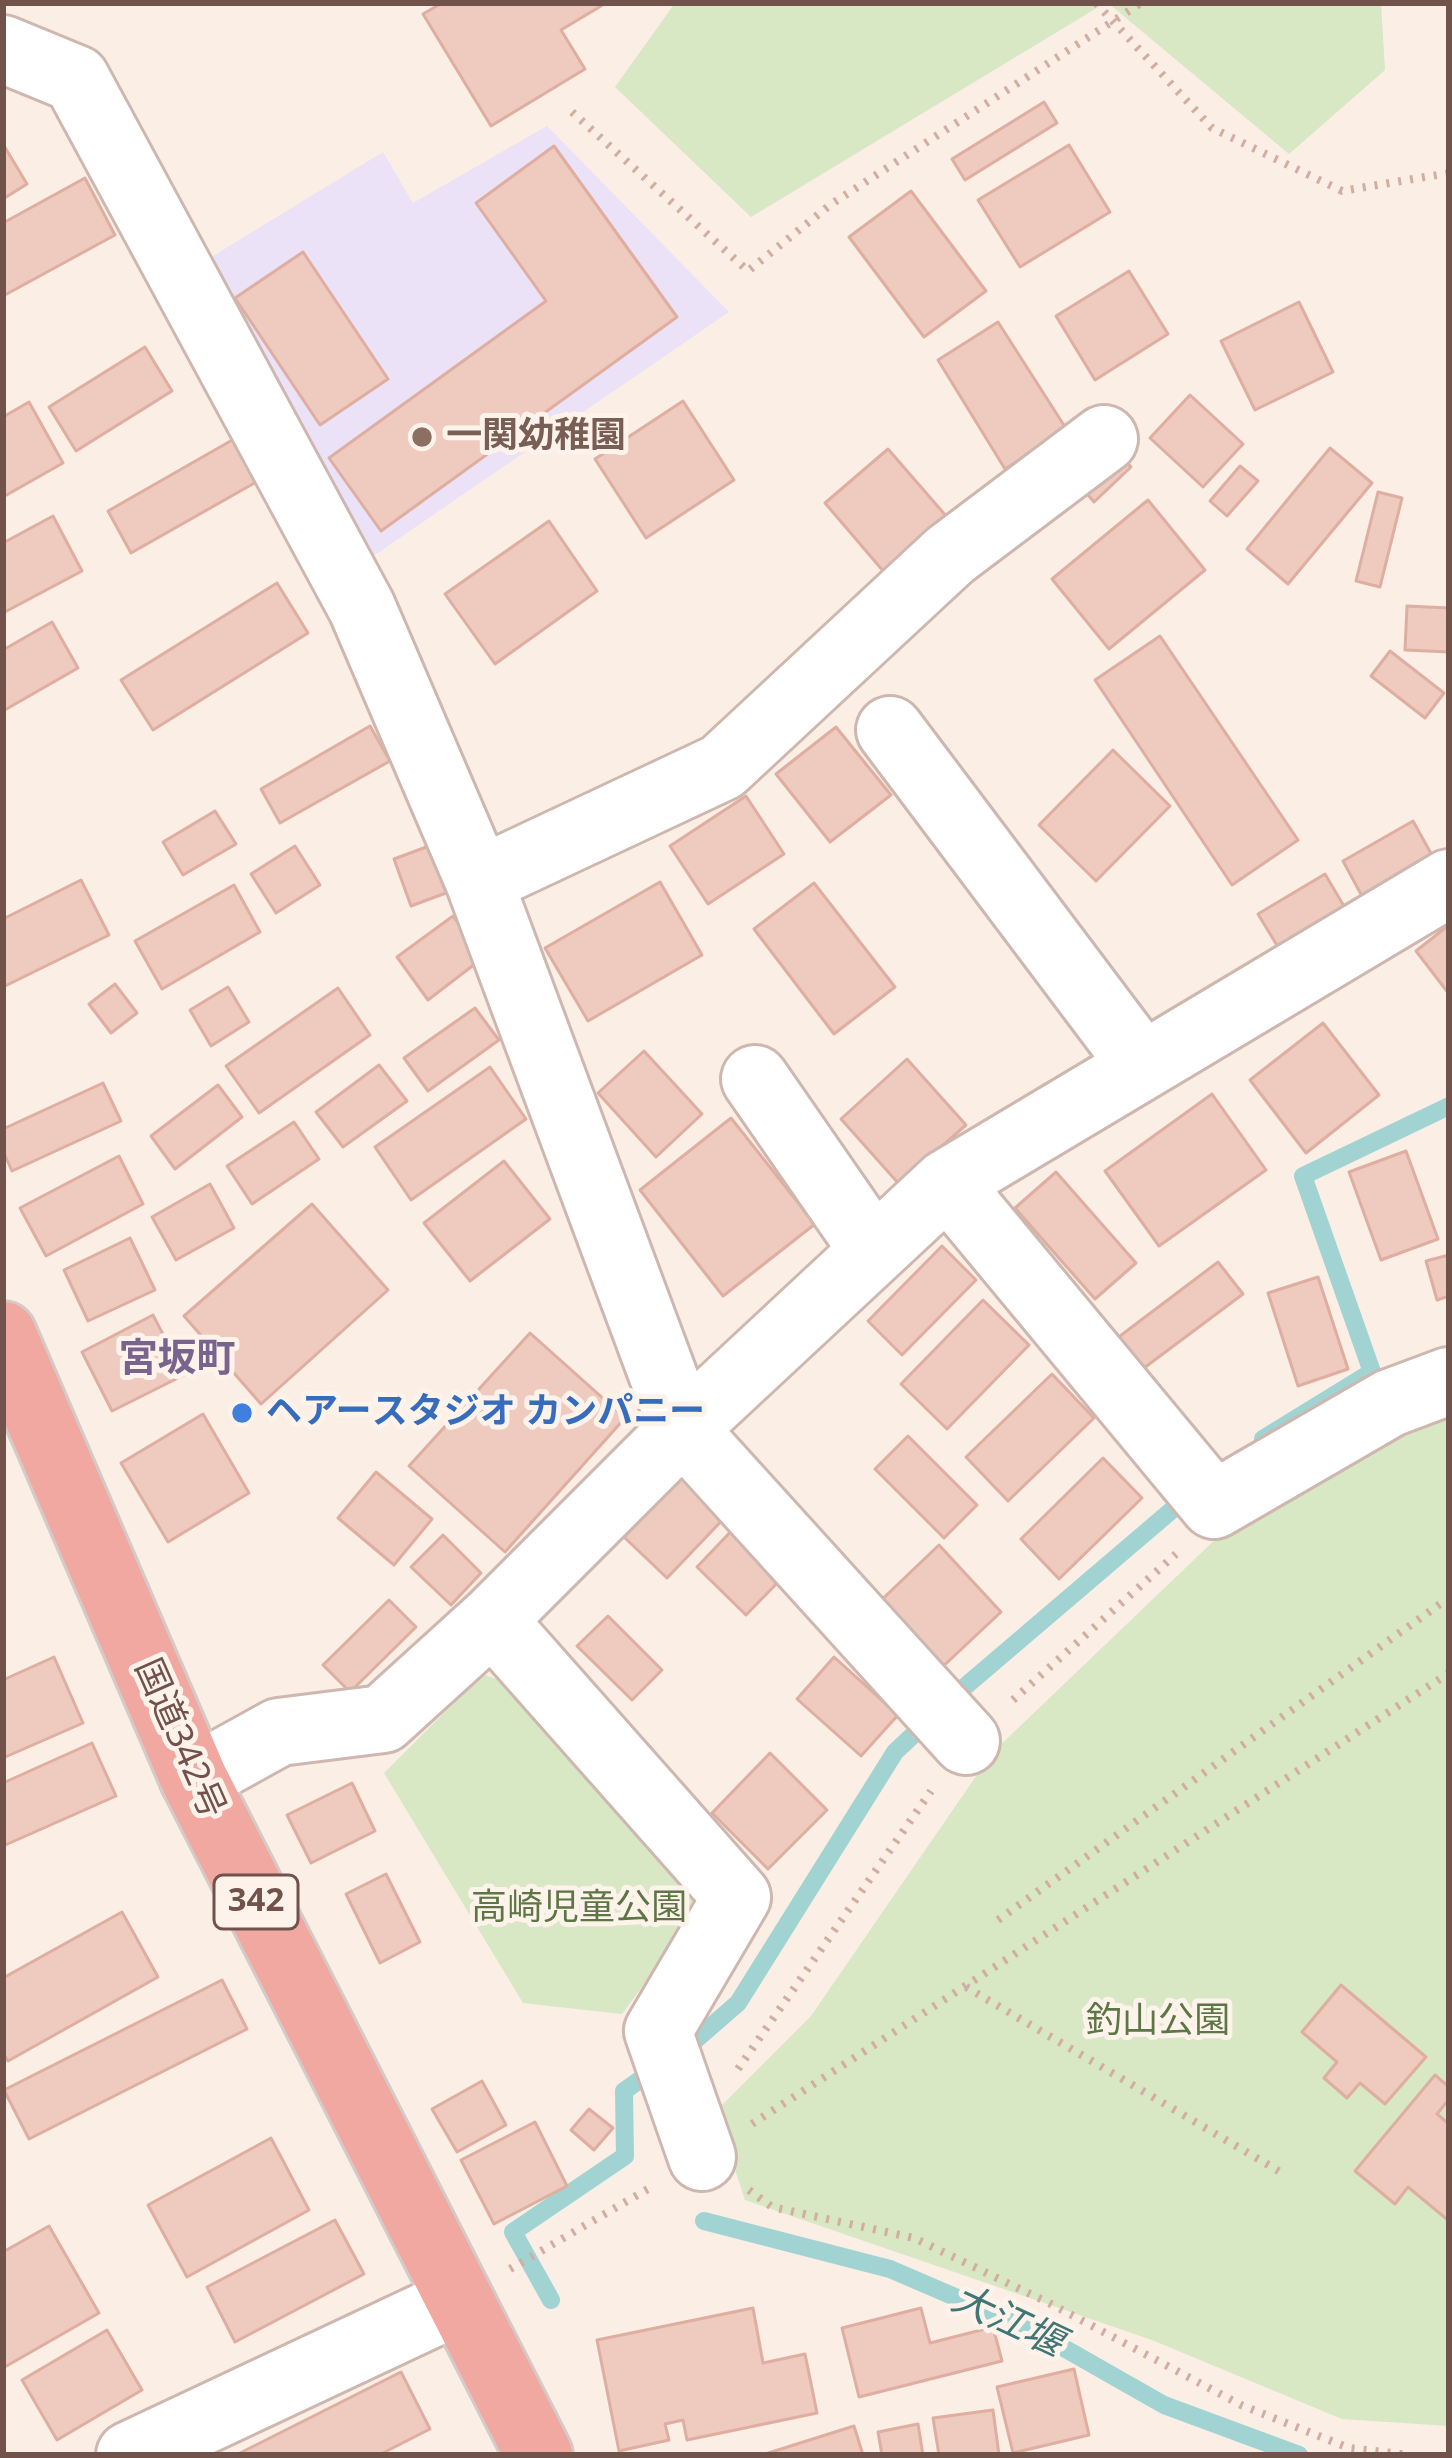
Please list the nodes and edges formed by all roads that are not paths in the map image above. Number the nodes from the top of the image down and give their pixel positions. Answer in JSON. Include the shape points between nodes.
{"nodes":[{"id":1,"x":3,"y":49,"type":"edge"},
{"id":2,"x":1103,"y":439,"type":"dead end"},
{"id":3,"x":890,"y":730,"type":"dead end"},
{"id":4,"x":479,"y":881,"type":"junction"},
{"id":5,"x":1449,"y":883,"type":"edge"},
{"id":6,"x":1142,"y":1066,"type":"junction"},
{"id":7,"x":755,"y":1079,"type":"dead end"},
{"id":8,"x":947,"y":1183,"type":"junction"},
{"id":9,"x":874,"y":1251,"type":"junction"},
{"id":10,"x":3,"y":1334,"type":"edge"},
{"id":11,"x":1449,"y":1381,"type":"edge"},
{"id":12,"x":683,"y":1429,"type":"junction"},
{"id":13,"x":492,"y":1620,"type":"junction"},
{"id":14,"x":966,"y":1742,"type":"road end"},
{"id":15,"x":194,"y":1780,"type":"junction"},
{"id":16,"x":702,"y":2157,"type":"road end"},
{"id":17,"x":458,"y":2301,"type":"junction"},
{"id":18,"x":130,"y":2455,"type":"edge"},
{"id":19,"x":539,"y":2455,"type":"edge"}],
"edges":[{"from":1,"to":4,"type":"street","via":[[76,79],[362,608]]},
{"from":2,"to":4,"type":"street","via":[[950,555],[722,767]]},
{"from":3,"to":6,"type":"street"},
{"from":4,"to":12,"type":"street"},
{"from":5,"to":6,"type":"street"},
{"from":6,"to":8,"type":"street"},
{"from":7,"to":9,"type":"street"},
{"from":8,"to":9,"type":"street"},
{"from":8,"to":11,"type":"street","via":[[1214,1505],[1390,1403]]},
{"from":9,"to":12,"type":"street"},
{"from":10,"to":15,"type":"highway","name":"国道342号","number":"342"},
{"from":12,"to":13,"type":"street"},
{"from":12,"to":14,"type":"street"},
{"from":13,"to":15,"type":"street","via":[[382,1719],[279,1732]]},
{"from":13,"to":16,"type":"street","via":[[737,1898],[658,2031]]},
{"from":15,"to":17,"type":"highway","name":"国道342号","number":"342"},
{"from":17,"to":18,"type":"street"},
{"from":17,"to":19,"type":"highway","name":"国道342号","number":"342"}]}
